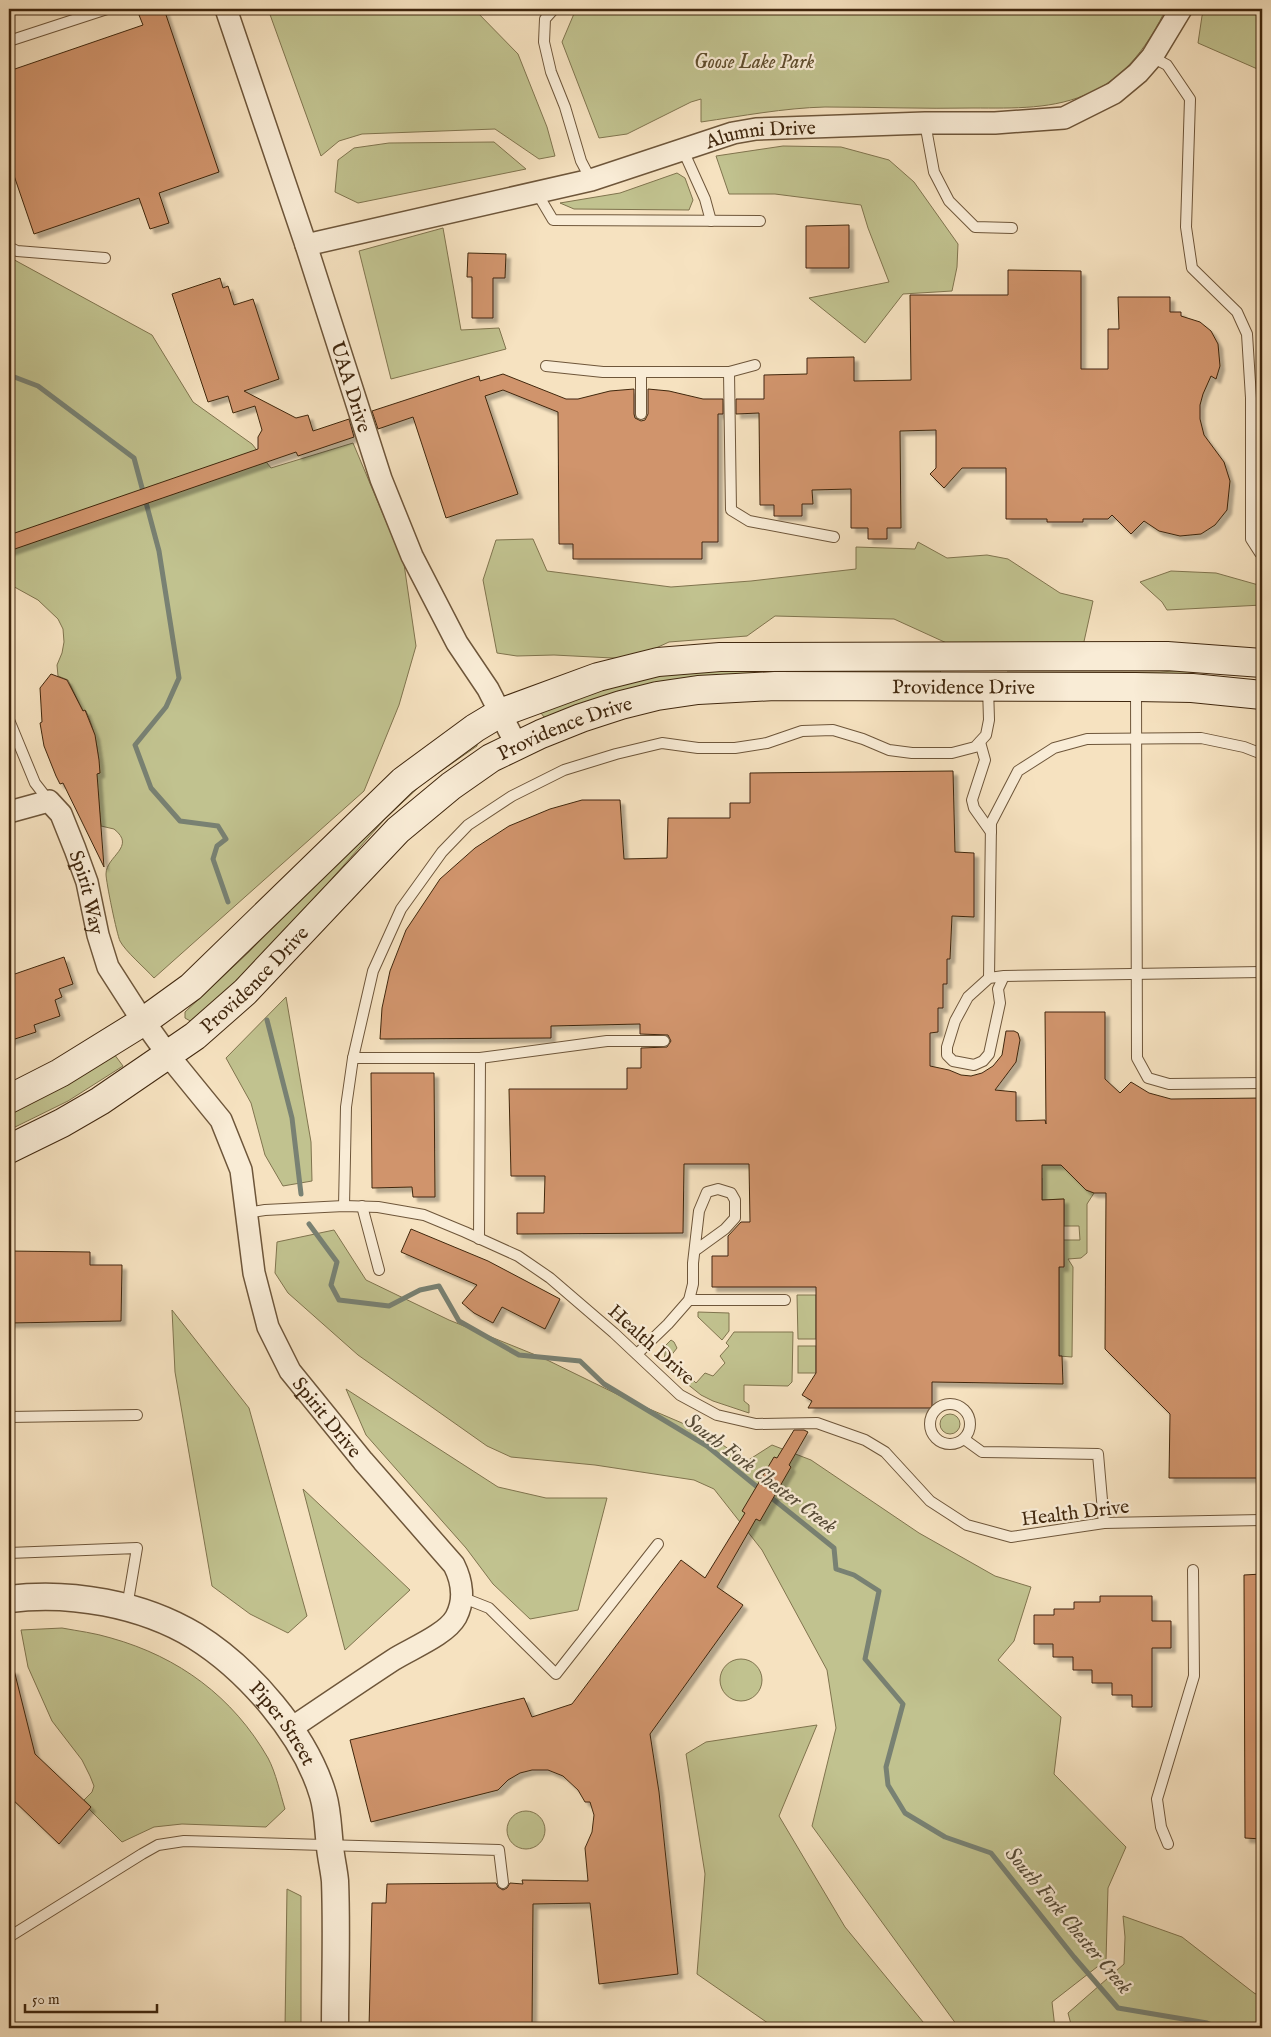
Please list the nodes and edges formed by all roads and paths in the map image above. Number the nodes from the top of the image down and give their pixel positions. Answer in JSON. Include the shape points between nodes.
{"nodes":[{"id":1,"x":107,"y":9,"type":"edge"},
{"id":2,"x":226,"y":9,"type":"edge"},
{"id":3,"x":554,"y":9,"type":"edge"},
{"id":4,"x":1181,"y":9,"type":"edge"},
{"id":5,"x":86,"y":12,"type":"edge"},
{"id":6,"x":9,"y":41,"type":"edge"},
{"id":7,"x":1152,"y":57,"type":"junction"},
{"id":8,"x":924,"y":123,"type":"junction"},
{"id":9,"x":682,"y":148,"type":"junction"},
{"id":10,"x":591,"y":180,"type":"junction"},
{"id":11,"x":536,"y":193,"type":"junction"},
{"id":12,"x":711,"y":221,"type":"junction"},
{"id":13,"x":760,"y":221,"type":"dead end"},
{"id":14,"x":1012,"y":228,"type":"dead end"},
{"id":15,"x":306,"y":245,"type":"junction"},
{"id":16,"x":9,"y":247,"type":"edge"},
{"id":17,"x":105,"y":258,"type":"dead end"},
{"id":18,"x":755,"y":365,"type":"dead end"},
{"id":19,"x":546,"y":366,"type":"dead end"},
{"id":20,"x":641,"y":372,"type":"junction"},
{"id":21,"x":730,"y":372,"type":"junction"},
{"id":22,"x":641,"y":414,"type":"dead end"},
{"id":23,"x":834,"y":537,"type":"dead end"},
{"id":24,"x":1260,"y":554,"type":"dead end"},
{"id":25,"x":1262,"y":663,"type":"edge"},
{"id":26,"x":988,"y":686,"type":"junction"},
{"id":27,"x":1136,"y":687,"type":"junction"},
{"id":28,"x":1262,"y":695,"type":"edge"},
{"id":29,"x":500,"y":713,"type":"junction"},
{"id":30,"x":9,"y":720,"type":"edge"},
{"id":31,"x":1136,"y":740,"type":"junction"},
{"id":32,"x":980,"y":742,"type":"junction"},
{"id":33,"x":517,"y":746,"type":"junction"},
{"id":34,"x":1262,"y":754,"type":"edge"},
{"id":35,"x":49,"y":801,"type":"junction"},
{"id":36,"x":9,"y":812,"type":"edge"},
{"id":37,"x":991,"y":832,"type":"junction"},
{"id":38,"x":1262,"y":972,"type":"edge"},
{"id":39,"x":1137,"y":974,"type":"junction"},
{"id":40,"x":1004,"y":976,"type":"junction"},
{"id":41,"x":989,"y":978,"type":"junction"},
{"id":42,"x":144,"y":1021,"type":"junction"},
{"id":43,"x":664,"y":1041,"type":"dead end"},
{"id":44,"x":168,"y":1055,"type":"junction"},
{"id":45,"x":353,"y":1058,"type":"junction"},
{"id":46,"x":480,"y":1058,"type":"junction"},
{"id":47,"x":1262,"y":1084,"type":"edge"},
{"id":48,"x":9,"y":1099,"type":"edge"},
{"id":49,"x":9,"y":1149,"type":"edge"},
{"id":50,"x":344,"y":1206,"type":"junction"},
{"id":51,"x":362,"y":1206,"type":"junction"},
{"id":52,"x":246,"y":1212,"type":"junction"},
{"id":53,"x":479,"y":1238,"type":"junction"},
{"id":54,"x":696,"y":1250,"type":"junction"},
{"id":55,"x":379,"y":1270,"type":"dead end"},
{"id":56,"x":689,"y":1300,"type":"junction"},
{"id":57,"x":784,"y":1300,"type":"dead end"},
{"id":58,"x":637,"y":1354,"type":"junction"},
{"id":59,"x":137,"y":1415,"type":"dead end"},
{"id":60,"x":9,"y":1417,"type":"edge"},
{"id":61,"x":964,"y":1439,"type":"dead end"},
{"id":62,"x":1262,"y":1520,"type":"edge"},
{"id":63,"x":1104,"y":1523,"type":"junction"},
{"id":64,"x":658,"y":1544,"type":"dead end"},
{"id":65,"x":9,"y":1553,"type":"edge"},
{"id":66,"x":1193,"y":1570,"type":"dead end"},
{"id":67,"x":461,"y":1597,"type":"junction"},
{"id":68,"x":9,"y":1599,"type":"edge"},
{"id":69,"x":126,"y":1608,"type":"junction"},
{"id":70,"x":290,"y":1729,"type":"junction"},
{"id":71,"x":1168,"y":1844,"type":"dead end"},
{"id":72,"x":330,"y":1846,"type":"junction"},
{"id":73,"x":503,"y":1883,"type":"dead end"},
{"id":74,"x":9,"y":1937,"type":"edge"},
{"id":75,"x":335,"y":2028,"type":"edge"}],
"edges":[{"from":1,"to":5,"type":"lane"},
{"from":2,"to":15,"type":"street","name":"UAA Drive"},
{"from":3,"to":10,"type":"lane","via":[[545,18],[544,42],[581,161]]},
{"from":4,"to":7,"type":"street","name":"Alumni Drive"},
{"from":5,"to":6,"type":"lane"},
{"from":7,"to":8,"type":"street","name":"Alumni Drive","via":[[1114,93],[1064,118],[995,123]]},
{"from":7,"to":24,"type":"lane","via":[[1167,65],[1190,99],[1186,227],[1192,268],[1237,312],[1247,334],[1251,398],[1251,539]]},
{"from":8,"to":9,"type":"street","name":"Alumni Drive","via":[[756,129],[733,132]]},
{"from":8,"to":14,"type":"lane","via":[[934,172],[949,201],[975,227]]},
{"from":9,"to":10,"type":"street","name":"Alumni Drive"},
{"from":9,"to":12,"type":"lane","via":[[705,199]]},
{"from":10,"to":11,"type":"street","name":"Alumni Drive"},
{"from":11,"to":12,"type":"lane","via":[[553,220]]},
{"from":11,"to":15,"type":"street","name":"Alumni Drive"},
{"from":12,"to":13,"type":"lane"},
{"from":15,"to":29,"type":"street","name":"UAA Drive","via":[[381,479],[412,556],[457,643]]},
{"from":16,"to":17,"type":"lane","via":[[17,251]]},
{"from":18,"to":21,"type":"lane"},
{"from":19,"to":20,"type":"lane"},
{"from":20,"to":21,"type":"lane"},
{"from":20,"to":22,"type":"lane"},
{"from":21,"to":23,"type":"lane","via":[[731,510],[749,521]]},
{"from":25,"to":29,"type":"main road","name":"Providence Drive","via":[[1157,656],[698,658],[658,662],[598,677]]},
{"from":26,"to":27,"type":"main road","name":"Providence Drive"},
{"from":26,"to":32,"type":"lane","via":[[989,720],[986,735]]},
{"from":26,"to":33,"type":"main road","name":"Providence Drive","via":[[775,686],[698,690],[657,696],[613,708]]},
{"from":27,"to":28,"type":"main road","name":"Providence Drive","via":[[1192,688]]},
{"from":27,"to":31,"type":"lane"},
{"from":29,"to":33,"type":"street","name":"UAA Drive"},
{"from":29,"to":42,"type":"main road","name":"Providence Drive","via":[[402,781],[190,987]]},
{"from":30,"to":35,"type":"lane","via":[[35,783]]},
{"from":31,"to":34,"type":"lane","via":[[1201,738]]},
{"from":31,"to":37,"type":"lane","via":[[1087,739],[1054,748],[1018,771],[991,824]]},
{"from":31,"to":39,"type":"lane"},
{"from":32,"to":37,"type":"lane","via":[[985,760],[972,800]]},
{"from":32,"to":45,"type":"lane","via":[[976,747],[952,753],[912,753],[889,750],[833,730],[802,731],[767,743],[735,748],[698,748],[662,743],[564,770],[468,825],[442,852],[400,910],[373,971]]},
{"from":33,"to":44,"type":"main road","name":"Providence Drive","via":[[491,758],[451,786],[398,830],[245,992]]},
{"from":35,"to":36,"type":"street"},
{"from":35,"to":42,"type":"street","name":"Spirit Way","via":[[61,814],[87,882],[108,967]]},
{"from":37,"to":41,"type":"lane"},
{"from":38,"to":39,"type":"lane"},
{"from":39,"to":40,"type":"lane"},
{"from":39,"to":47,"type":"lane","via":[[1137,1058],[1148,1078],[1169,1084]]},
{"from":40,"to":41,"type":"lane"},
{"from":40,"to":41,"type":"lane","via":[[998,989],[1000,1003],[989,1054],[974,1064],[953,1061],[947,1055],[947,1047],[955,1021],[968,997]]},
{"from":42,"to":44,"type":"street","name":"Spirit Drive"},
{"from":42,"to":48,"type":"main road","name":"Providence Drive","via":[[60,1073]]},
{"from":43,"to":46,"type":"lane","via":[[607,1041]]},
{"from":44,"to":49,"type":"main road","name":"Providence Drive","via":[[100,1102]]},
{"from":44,"to":52,"type":"street","name":"Spirit Drive","via":[[221,1120],[241,1170]]},
{"from":45,"to":46,"type":"lane"},
{"from":45,"to":50,"type":"lane","via":[[346,1107]]},
{"from":46,"to":53,"type":"lane"},
{"from":50,"to":51,"type":"lane","name":"Health Drive"},
{"from":50,"to":52,"type":"lane","name":"Health Drive"},
{"from":51,"to":53,"type":"lane","name":"Health Drive","via":[[424,1215]]},
{"from":51,"to":55,"type":"lane"},
{"from":52,"to":67,"type":"street","name":"Spirit Drive","via":[[254,1273],[263,1309],[290,1372],[454,1565],[460,1576]]},
{"from":53,"to":58,"type":"lane","name":"Health Drive","via":[[518,1256],[550,1278]]},
{"from":54,"to":54,"type":"lane","via":[[735,1218],[735,1200],[731,1193],[707,1192],[699,1211]]},
{"from":54,"to":56,"type":"lane"},
{"from":56,"to":57,"type":"lane"},
{"from":56,"to":58,"type":"lane"},
{"from":58,"to":63,"type":"lane","name":"Health Drive","via":[[680,1394],[716,1416],[756,1424],[817,1423],[865,1440],[885,1452],[930,1502],[967,1525],[1011,1537]]},
{"from":59,"to":60,"type":"lane"},
{"from":61,"to":63,"type":"lane","via":[[982,1452],[1098,1454]]},
{"from":62,"to":63,"type":"lane","name":"Health Drive"},
{"from":64,"to":67,"type":"lane","via":[[556,1674],[489,1608]]},
{"from":65,"to":69,"type":"lane","via":[[137,1548]]},
{"from":66,"to":71,"type":"lane","via":[[1194,1676],[1157,1799],[1161,1827]]},
{"from":67,"to":70,"type":"street","name":"Spirit Drive","via":[[456,1616],[448,1627]]},
{"from":68,"to":69,"type":"street","name":"Piper Street","via":[[88,1600]]},
{"from":69,"to":70,"type":"street","name":"Piper Street","via":[[194,1636],[248,1679]]},
{"from":70,"to":72,"type":"street","name":"Piper Street","via":[[309,1760],[323,1795]]},
{"from":72,"to":73,"type":"lane","via":[[499,1850]]},
{"from":72,"to":74,"type":"lane","via":[[184,1841],[158,1845]]},
{"from":72,"to":75,"type":"street","name":"Piper Street","via":[[335,1880]]}]}
